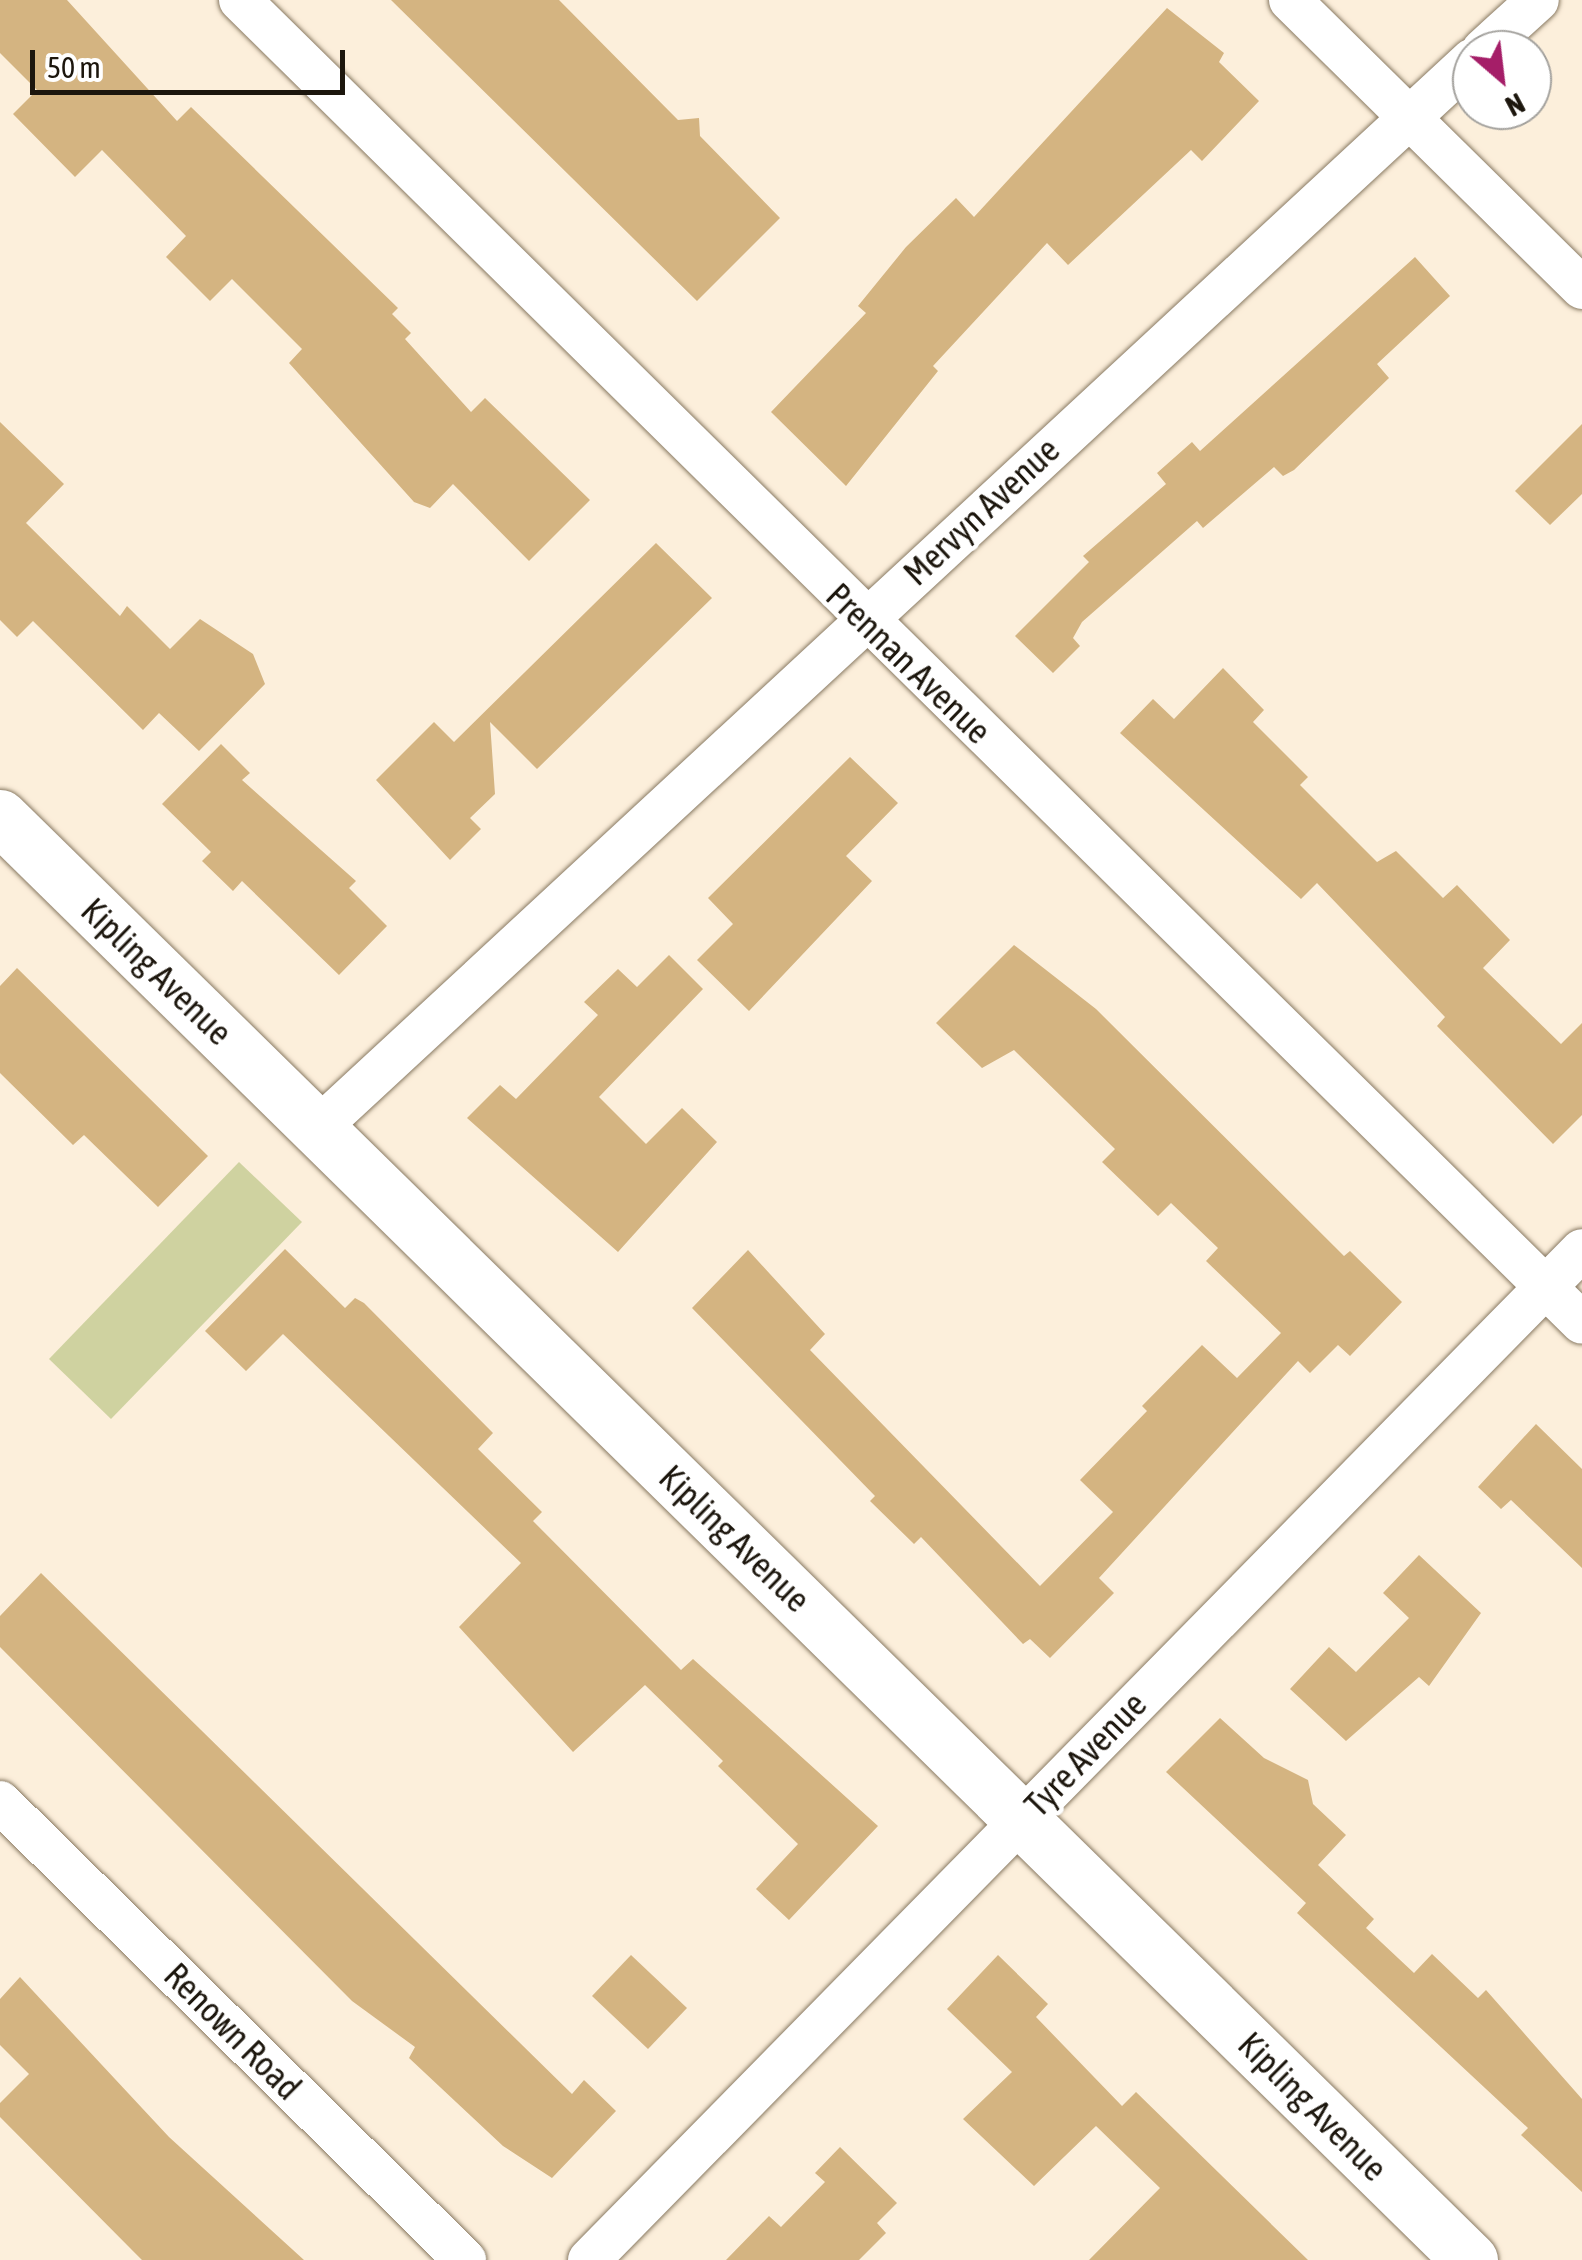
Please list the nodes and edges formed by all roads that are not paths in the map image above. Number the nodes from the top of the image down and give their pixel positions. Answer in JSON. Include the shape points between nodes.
{"nodes":[{"id":1,"x":240,"y":0,"type":"edge"},
{"id":2,"x":1290,"y":0,"type":"edge"},
{"id":3,"x":1538,"y":0,"type":"edge"},
{"id":4,"x":1504,"y":30,"type":"edge"},
{"id":5,"x":1452,"y":78,"type":"edge"},
{"id":6,"x":1410,"y":116,"type":"junction"},
{"id":7,"x":1582,"y":288,"type":"edge"},
{"id":8,"x":864,"y":619,"type":"junction"},
{"id":9,"x":0,"y":817,"type":"edge"},
{"id":10,"x":317,"y":1129,"type":"junction"},
{"id":11,"x":1582,"y":1250,"type":"edge"},
{"id":12,"x":1546,"y":1288,"type":"junction"},
{"id":13,"x":1582,"y":1323,"type":"edge"},
{"id":14,"x":0,"y":1802,"type":"edge"},
{"id":15,"x":1022,"y":1819,"type":"junction"},
{"id":16,"x":465,"y":2260,"type":"edge"},
{"id":17,"x":589,"y":2260,"type":"edge"},
{"id":18,"x":1470,"y":2260,"type":"edge"}],
"edges":[{"from":1,"to":8,"type":"street","name":"Prennan Avenue"},
{"from":2,"to":6,"type":"street"},
{"from":3,"to":4,"type":"street"},
{"from":5,"to":6,"type":"street","name":"Mervyn Avenue"},
{"from":6,"to":7,"type":"street"},
{"from":6,"to":8,"type":"street","name":"Mervyn Avenue"},
{"from":8,"to":10,"type":"street","name":"Mervyn Avenue"},
{"from":8,"to":12,"type":"street","name":"Prennan Avenue"},
{"from":9,"to":10,"type":"main road","name":"Kipling Avenue"},
{"from":10,"to":15,"type":"main road","name":"Kipling Avenue"},
{"from":11,"to":12,"type":"street","name":"Tyre Avenue"},
{"from":12,"to":13,"type":"street","name":"Prennan Avenue"},
{"from":12,"to":15,"type":"street","name":"Tyre Avenue"},
{"from":14,"to":16,"type":"street","name":"Renown Road"},
{"from":15,"to":17,"type":"street","name":"Tyre Avenue"},
{"from":15,"to":18,"type":"main road","name":"Kipling Avenue"}]}
